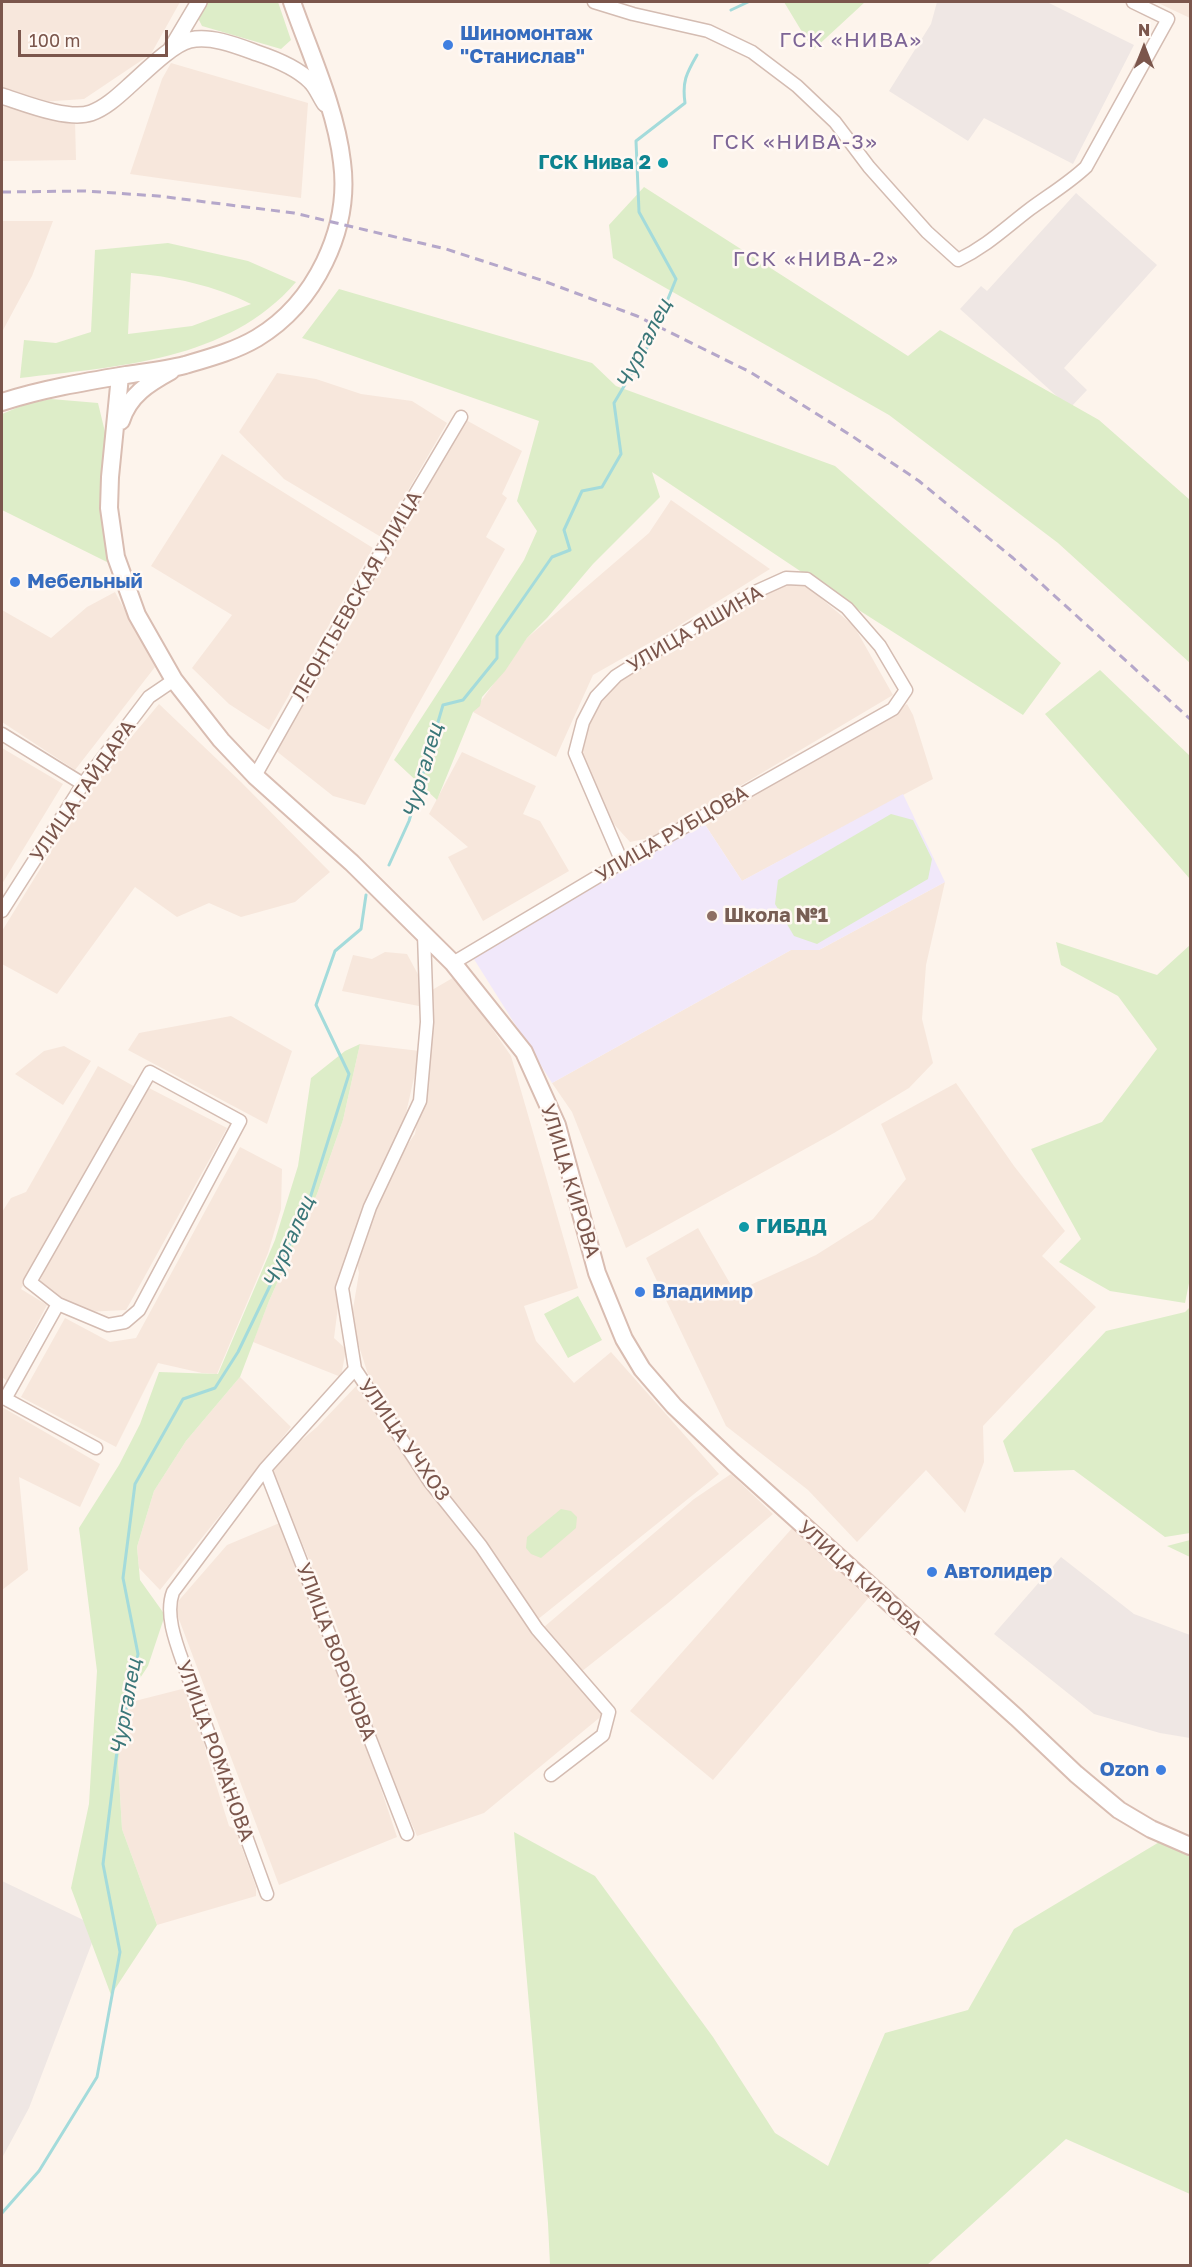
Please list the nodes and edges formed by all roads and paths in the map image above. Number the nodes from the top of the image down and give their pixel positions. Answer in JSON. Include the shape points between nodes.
{"nodes":[{"id":1,"x":199,"y":2,"type":"edge"},
{"id":2,"x":292,"y":2,"type":"edge"},
{"id":3,"x":594,"y":2,"type":"edge"},
{"id":4,"x":1132,"y":2,"type":"edge"},
{"id":5,"x":169,"y":52,"type":"junction"},
{"id":6,"x":2,"y":96,"type":"edge"},
{"id":7,"x":332,"y":117,"type":"junction"},
{"id":8,"x":183,"y":366,"type":"junction"},
{"id":9,"x":120,"y":376,"type":"junction"},
{"id":10,"x":85,"y":382,"type":"junction"},
{"id":11,"x":2,"y":402,"type":"edge"},
{"id":12,"x":117,"y":412,"type":"junction"},
{"id":13,"x":461,"y":417,"type":"dead end"},
{"id":14,"x":114,"y":442,"type":"junction"},
{"id":15,"x":174,"y":680,"type":"junction"},
{"id":16,"x":893,"y":709,"type":"joint"},
{"id":17,"x":2,"y":734,"type":"edge"},
{"id":18,"x":255,"y":776,"type":"junction"},
{"id":19,"x":83,"y":784,"type":"junction"},
{"id":20,"x":622,"y":862,"type":"junction"},
{"id":21,"x":2,"y":911,"type":"edge"},
{"id":22,"x":424,"y":934,"type":"junction"},
{"id":23,"x":453,"y":963,"type":"junction"},
{"id":24,"x":58,"y":1304,"type":"junction"},
{"id":25,"x":355,"y":1369,"type":"junction"},
{"id":26,"x":4,"y":1398,"type":"edge"},
{"id":27,"x":96,"y":1448,"type":"dead end"},
{"id":28,"x":265,"y":1469,"type":"junction"},
{"id":29,"x":551,"y":1775,"type":"dead end"},
{"id":30,"x":407,"y":1834,"type":"dead end"},
{"id":31,"x":1191,"y":1846,"type":"edge"},
{"id":32,"x":267,"y":1894,"type":"dead end"}],
"edges":[{"from":1,"to":5,"type":"street"},
{"from":2,"to":7,"type":"main road"},
{"from":3,"to":4,"type":"street","via":[[708,31],[752,52],[797,86],[835,122],[869,167],[958,260],[981,249],[1086,167],[1168,19]]},
{"from":5,"to":6,"type":"street","via":[[110,103],[90,114],[72,115]]},
{"from":5,"to":7,"type":"street","via":[[190,40],[211,40],[269,57],[311,81]]},
{"from":7,"to":8,"type":"main road","via":[[343,164],[342,205],[333,242],[315,280],[291,312],[258,337]]},
{"from":8,"to":9,"type":"main road"},
{"from":8,"to":14,"type":"main road","via":[[140,390],[129,402]]},
{"from":9,"to":10,"type":"main road"},
{"from":9,"to":12,"type":"main road","name":"УЛИЦА КИРОВА"},
{"from":10,"to":11,"type":"main road"},
{"from":10,"to":12,"type":"main road","via":[[107,391]]},
{"from":12,"to":14,"type":"main road","name":"УЛИЦА КИРОВА"},
{"from":13,"to":18,"type":"street","name":"ЛЕОНТЬЕВСКАЯ УЛИЦА"},
{"from":14,"to":15,"type":"main road","name":"УЛИЦА КИРОВА","via":[[109,507],[116,557],[136,615]]},
{"from":15,"to":18,"type":"main road","name":"УЛИЦА КИРОВА"},
{"from":15,"to":19,"type":"street","name":"УЛИЦА ГАЙДАРА","via":[[149,697]]},
{"from":16,"to":20,"type":"street","name":"УЛИЦА РУБЦОВА"},
{"from":16,"to":20,"type":"street","name":"УЛИЦА ЯШИНА","via":[[906,690],[880,646],[848,608],[807,579],[786,578],[755,592],[615,676],[596,697],[575,753]]},
{"from":17,"to":19,"type":"street"},
{"from":18,"to":22,"type":"main road","name":"УЛИЦА КИРОВА"},
{"from":19,"to":21,"type":"street","name":"УЛИЦА ГАЙДАРА"},
{"from":20,"to":23,"type":"street","name":"УЛИЦА РУБЦОВА"},
{"from":22,"to":23,"type":"main road","name":"УЛИЦА КИРОВА"},
{"from":22,"to":25,"type":"street","name":"УЛИЦА УЧХОЗ","via":[[427,1022],[420,1101],[370,1207],[342,1288]]},
{"from":23,"to":31,"type":"main road","name":"УЛИЦА КИРОВА","via":[[524,1052],[538,1080],[557,1125],[597,1273],[624,1339],[642,1369],[732,1462],[1076,1774],[1119,1810]]},
{"from":24,"to":24,"type":"street","via":[[108,1325],[125,1322],[139,1310],[240,1121],[150,1072],[30,1282]]},
{"from":24,"to":26,"type":"street"},
{"from":25,"to":28,"type":"street"},
{"from":25,"to":29,"type":"street","name":"УЛИЦА УЧХОЗ","via":[[430,1482],[481,1546],[537,1629],[609,1712],[603,1735]]},
{"from":26,"to":27,"type":"street"},
{"from":28,"to":30,"type":"street","name":"УЛИЦА ВОРОНОВА"},
{"from":28,"to":32,"type":"street","name":"УЛИЦА РОМАНОВА","via":[[173,1592],[169,1606],[175,1639]]}]}
